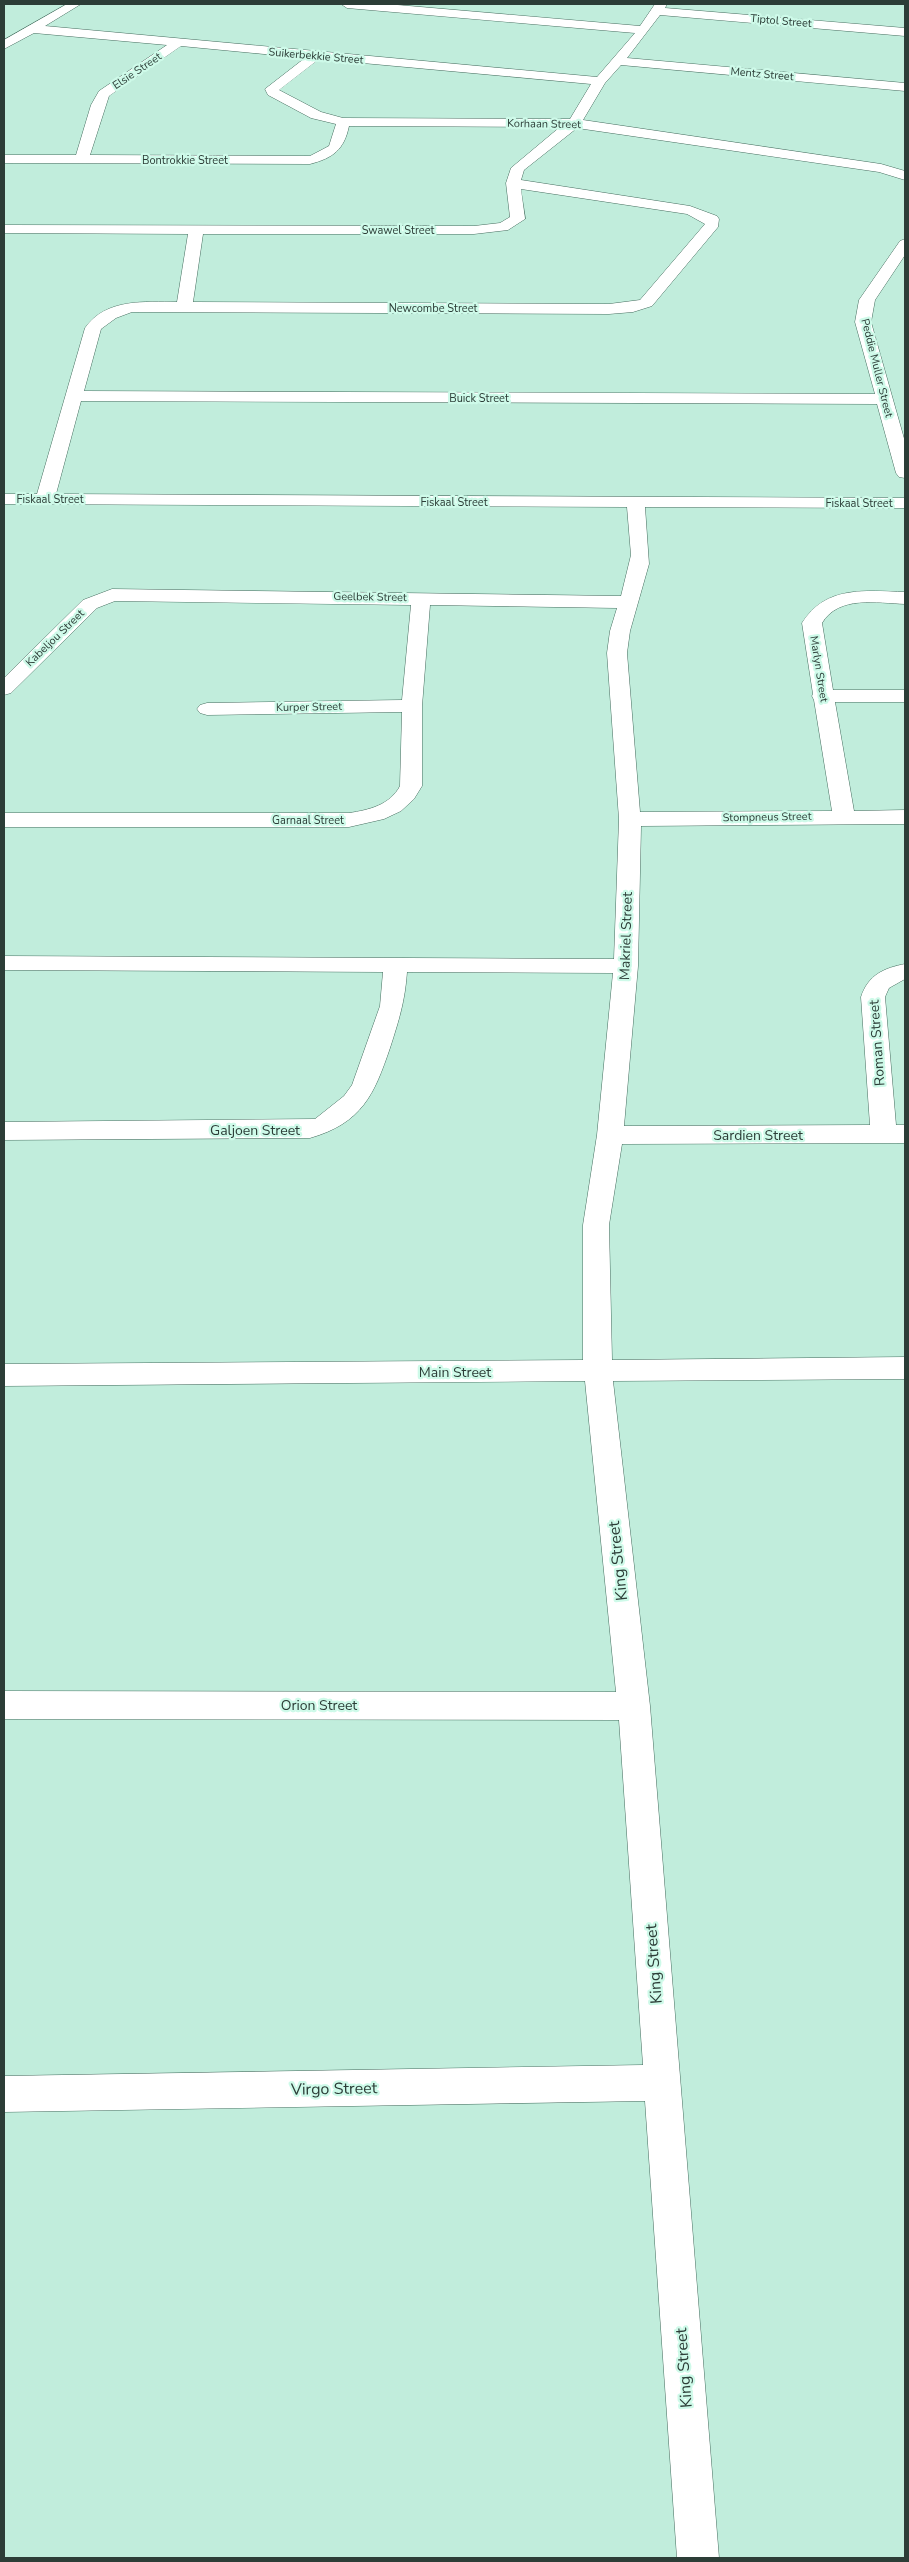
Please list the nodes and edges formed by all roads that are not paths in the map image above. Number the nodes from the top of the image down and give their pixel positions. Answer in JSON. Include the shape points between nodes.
{"nodes":[{"id":1,"x":74,"y":4,"type":"edge"},
{"id":2,"x":347,"y":4,"type":"edge"},
{"id":3,"x":658,"y":7,"type":"edge"},
{"id":4,"x":820,"y":10,"type":"dead end"},
{"id":5,"x":813,"y":24,"type":"junction"},
{"id":6,"x":33,"y":29,"type":"junction"},
{"id":7,"x":644,"y":30,"type":"junction"},
{"id":8,"x":905,"y":32,"type":"edge"},
{"id":9,"x":178,"y":43,"type":"junction"},
{"id":10,"x":4,"y":45,"type":"edge"},
{"id":11,"x":314,"y":56,"type":"junction"},
{"id":12,"x":618,"y":61,"type":"junction"},
{"id":13,"x":600,"y":81,"type":"junction"},
{"id":14,"x":905,"y":87,"type":"edge"},
{"id":15,"x":343,"y":122,"type":"junction"},
{"id":16,"x":574,"y":123,"type":"junction"},
{"id":17,"x":4,"y":159,"type":"edge"},
{"id":18,"x":82,"y":159,"type":"junction"},
{"id":19,"x":905,"y":176,"type":"edge"},
{"id":20,"x":514,"y":183,"type":"junction"},
{"id":21,"x":4,"y":229,"type":"edge"},
{"id":22,"x":196,"y":230,"type":"junction"},
{"id":23,"x":905,"y":244,"type":"edge"},
{"id":24,"x":184,"y":307,"type":"junction"},
{"id":25,"x":74,"y":396,"type":"junction"},
{"id":26,"x":884,"y":399,"type":"junction"},
{"id":27,"x":905,"y":473,"type":"edge"},
{"id":28,"x":4,"y":499,"type":"edge"},
{"id":29,"x":45,"y":499,"type":"junction"},
{"id":30,"x":636,"y":503,"type":"junction"},
{"id":31,"x":905,"y":503,"type":"edge"},
{"id":32,"x":112,"y":595,"type":"joint"},
{"id":33,"x":421,"y":598,"type":"junction"},
{"id":34,"x":905,"y":598,"type":"edge"},
{"id":35,"x":628,"y":602,"type":"junction"},
{"id":36,"x":4,"y":689,"type":"edge"},
{"id":37,"x":822,"y":696,"type":"junction"},
{"id":38,"x":905,"y":696,"type":"edge"},
{"id":39,"x":412,"y":706,"type":"junction"},
{"id":40,"x":206,"y":709,"type":"dead end"},
{"id":41,"x":844,"y":816,"type":"junction"},
{"id":42,"x":905,"y":817,"type":"edge"},
{"id":43,"x":4,"y":820,"type":"edge"},
{"id":44,"x":630,"y":820,"type":"junction"},
{"id":45,"x":4,"y":964,"type":"edge"},
{"id":46,"x":396,"y":966,"type":"junction"},
{"id":47,"x":626,"y":966,"type":"junction"},
{"id":48,"x":905,"y":971,"type":"edge"},
{"id":49,"x":4,"y":1131,"type":"edge"},
{"id":50,"x":895,"y":1134,"type":"edge"},
{"id":51,"x":610,"y":1135,"type":"junction"},
{"id":52,"x":905,"y":1368,"type":"edge"},
{"id":53,"x":598,"y":1371,"type":"junction"},
{"id":54,"x":4,"y":1376,"type":"edge"},
{"id":55,"x":4,"y":1705,"type":"edge"},
{"id":56,"x":634,"y":1706,"type":"junction"},
{"id":57,"x":663,"y":2083,"type":"junction"},
{"id":58,"x":4,"y":2094,"type":"edge"},
{"id":59,"x":698,"y":2558,"type":"edge"}],
"edges":[{"from":1,"to":6,"type":"street"},
{"from":2,"to":7,"type":"street"},
{"from":3,"to":5,"type":"street","name":"Tiptol Street"},
{"from":3,"to":7,"type":"street"},
{"from":4,"to":5,"type":"street"},
{"from":5,"to":8,"type":"street","name":"Tiptol Street"},
{"from":6,"to":9,"type":"street","name":"Suikerbekkie Street"},
{"from":6,"to":10,"type":"street"},
{"from":7,"to":12,"type":"street"},
{"from":9,"to":11,"type":"street","name":"Suikerbekkie Street"},
{"from":9,"to":18,"type":"street","name":"Elsie Street","via":[[104,94]]},
{"from":11,"to":13,"type":"street","name":"Suikerbekkie Street"},
{"from":11,"to":15,"type":"street","name":"Korhaan Street","via":[[272,89],[273,92],[316,115]]},
{"from":12,"to":13,"type":"street"},
{"from":12,"to":14,"type":"street","name":"Mentz Street"},
{"from":13,"to":16,"type":"street"},
{"from":15,"to":16,"type":"street","name":"Korhaan Street"},
{"from":15,"to":18,"type":"street","name":"Bontrokkie Street","via":[[339,143],[333,151],[310,160]]},
{"from":16,"to":19,"type":"street","name":"Korhaan Street","via":[[881,168]]},
{"from":16,"to":20,"type":"street","via":[[518,168]]},
{"from":17,"to":18,"type":"street","name":"Bontrokkie Street"},
{"from":20,"to":22,"type":"street","name":"Swawel Street","via":[[518,219],[491,229]]},
{"from":20,"to":24,"type":"street","name":"Newcombe Street","via":[[690,210],[706,215],[713,224],[646,302],[633,307]]},
{"from":21,"to":22,"type":"street","name":"Swawel Street"},
{"from":22,"to":24,"type":"street"},
{"from":23,"to":26,"type":"street","name":"Peddie Muller Street","via":[[874,287],[863,310],[862,322]]},
{"from":24,"to":25,"type":"street","name":"Newcombe Street","via":[[131,307],[99,321],[93,328]]},
{"from":25,"to":26,"type":"street","name":"Buick Street"},
{"from":25,"to":29,"type":"street","name":"Newcombe Street"},
{"from":26,"to":27,"type":"street","name":"Peddie Muller Street"},
{"from":28,"to":29,"type":"street","name":"Fiskaal Street"},
{"from":29,"to":30,"type":"street","name":"Fiskaal Street"},
{"from":30,"to":31,"type":"street","name":"Fiskaal Street"},
{"from":30,"to":35,"type":"street","name":"Makriel Street","via":[[640,560]]},
{"from":32,"to":33,"type":"street","name":"Geelbek Street"},
{"from":32,"to":36,"type":"street","name":"Kabeljou Street","via":[[90,604]]},
{"from":33,"to":35,"type":"street","name":"Geelbek Street"},
{"from":33,"to":39,"type":"street","name":"Garnaal Street"},
{"from":34,"to":37,"type":"street","name":"Marlyn Street","via":[[853,598],[833,602],[816,614],[812,624],[813,638]]},
{"from":35,"to":44,"type":"street","name":"Makriel Street","via":[[618,632],[617,653]]},
{"from":37,"to":38,"type":"street"},
{"from":37,"to":41,"type":"street","name":"Marlyn Street"},
{"from":39,"to":40,"type":"street","name":"Kurper Street"},
{"from":39,"to":43,"type":"street","name":"Garnaal Street","via":[[411,786],[394,806],[368,817],[349,820]]},
{"from":41,"to":42,"type":"street","name":"Stompneus Street"},
{"from":41,"to":44,"type":"street","name":"Stompneus Street"},
{"from":44,"to":47,"type":"street","name":"Makriel Street"},
{"from":45,"to":46,"type":"street"},
{"from":46,"to":47,"type":"street"},
{"from":46,"to":49,"type":"street","name":"Galjoen Street","via":[[392,1006],[364,1087],[353,1102],[324,1125],[310,1129]]},
{"from":47,"to":51,"type":"street","name":"Makriel Street"},
{"from":48,"to":50,"type":"street","name":"Roman Street","via":[[881,982],[873,997]]},
{"from":50,"to":51,"type":"street","name":"Sardien Street"},
{"from":51,"to":53,"type":"street","name":"Makriel Street","via":[[596,1225]]},
{"from":52,"to":53,"type":"street","name":"Main Street"},
{"from":53,"to":54,"type":"street","name":"Main Street"},
{"from":53,"to":56,"type":"street","name":"King Street"},
{"from":55,"to":56,"type":"street","name":"Orion Street"},
{"from":56,"to":57,"type":"street","name":"King Street"},
{"from":57,"to":58,"type":"street","name":"Virgo Street"},
{"from":57,"to":59,"type":"street","name":"King Street"}]}
